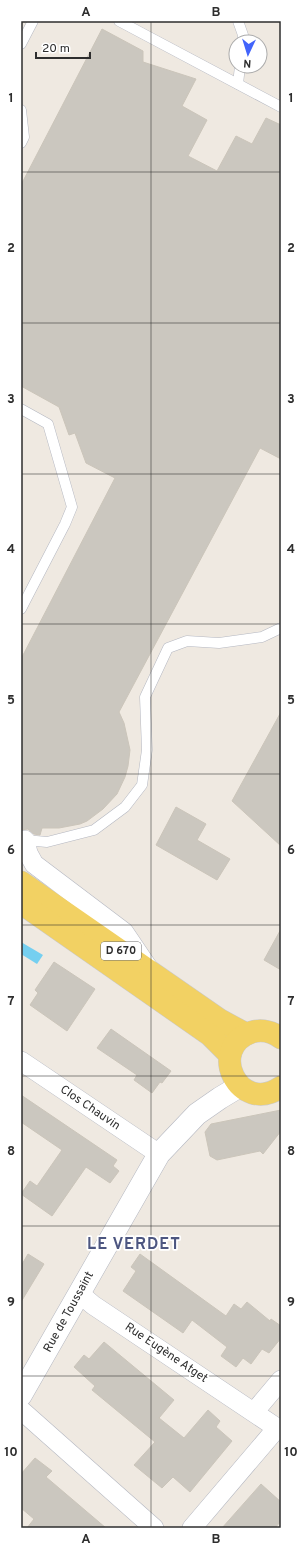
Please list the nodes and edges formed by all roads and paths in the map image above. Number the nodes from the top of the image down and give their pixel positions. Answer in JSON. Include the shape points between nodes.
{"nodes":[{"id":1,"x":33,"y":21,"type":"edge"},
{"id":2,"x":119,"y":21,"type":"edge"},
{"id":3,"x":238,"y":21,"type":"edge"},
{"id":4,"x":132,"y":24,"type":"edge"},
{"id":5,"x":242,"y":34,"type":"edge"},
{"id":6,"x":21,"y":44,"type":"edge"},
{"id":7,"x":239,"y":74,"type":"edge"},
{"id":8,"x":238,"y":84,"type":"junction"},
{"id":9,"x":281,"y":107,"type":"edge"},
{"id":10,"x":21,"y":110,"type":"edge"},
{"id":11,"x":23,"y":140,"type":"edge"},
{"id":12,"x":21,"y":409,"type":"edge"},
{"id":13,"x":21,"y":609,"type":"edge"},
{"id":14,"x":281,"y":628,"type":"edge"},
{"id":15,"x":23,"y":839,"type":"edge"},
{"id":16,"x":21,"y":882,"type":"edge"},
{"id":17,"x":21,"y":903,"type":"edge"},
{"id":18,"x":150,"y":970,"type":"junction"},
{"id":19,"x":246,"y":1034,"type":"junction"},
{"id":20,"x":280,"y":1036,"type":"edge"},
{"id":21,"x":230,"y":1055,"type":"junction"},
{"id":22,"x":21,"y":1061,"type":"edge"},
{"id":23,"x":240,"y":1086,"type":"junction"},
{"id":24,"x":281,"y":1087,"type":"edge"},
{"id":25,"x":159,"y":1154,"type":"junction"},
{"id":26,"x":78,"y":1293,"type":"junction"},
{"id":27,"x":281,"y":1380,"type":"edge"},
{"id":28,"x":21,"y":1395,"type":"edge"},
{"id":29,"x":21,"y":1410,"type":"edge"},
{"id":30,"x":254,"y":1412,"type":"junction"},
{"id":31,"x":279,"y":1425,"type":"edge"},
{"id":32,"x":154,"y":1528,"type":"edge"},
{"id":33,"x":192,"y":1528,"type":"edge"}],
"edges":[{"from":1,"to":6,"type":"lane"},
{"from":2,"to":4,"type":"lane"},
{"from":3,"to":5,"type":"lane"},
{"from":4,"to":8,"type":"lane"},
{"from":7,"to":8,"type":"lane"},
{"from":8,"to":9,"type":"lane"},
{"from":10,"to":11,"type":"lane"},
{"from":12,"to":13,"type":"lane","via":[[48,424],[72,507]]},
{"from":14,"to":15,"type":"lane","via":[[262,637],[219,643],[187,641],[168,648],[145,697],[147,750],[142,784],[126,807],[94,830],[47,842]]},
{"from":15,"to":18,"type":"street","via":[[34,864],[124,932]]},
{"from":16,"to":18,"type":"main road","number":"D 670"},
{"from":17,"to":21,"type":"main road","number":"D 670","via":[[210,1035]]},
{"from":18,"to":19,"type":"main road","number":"D 670","via":[[220,1020]]},
{"from":19,"to":20,"type":"main road","via":[[263,1030]]},
{"from":19,"to":21,"type":"main road","via":[[239,1039]]},
{"from":21,"to":23,"type":"main road","via":[[231,1072]]},
{"from":22,"to":25,"type":"street","name":"Clos Chauvin"},
{"from":23,"to":24,"type":"main road","via":[[257,1094],[266,1094]]},
{"from":23,"to":25,"type":"street","name":"Rue de Toussaint","via":[[197,1114]]},
{"from":25,"to":26,"type":"street","name":"Rue de Toussaint"},
{"from":26,"to":28,"type":"street","name":"Rue de Toussaint"},
{"from":26,"to":30,"type":"street","name":"Rue Eugène Atget"},
{"from":27,"to":30,"type":"street"},
{"from":29,"to":32,"type":"street"},
{"from":30,"to":31,"type":"street","name":"Rue Eugène Atget"},
{"from":31,"to":33,"type":"street","name":"Rue Eugène Atget"}]}
